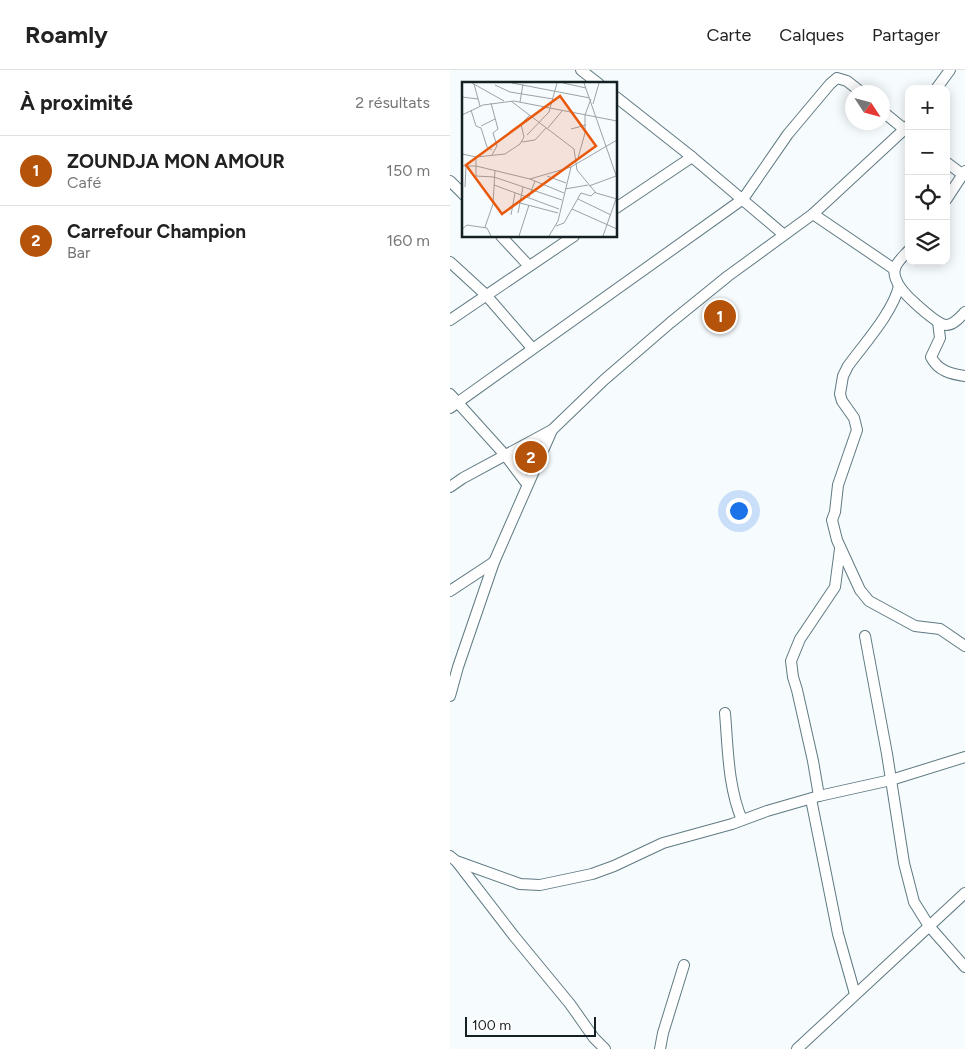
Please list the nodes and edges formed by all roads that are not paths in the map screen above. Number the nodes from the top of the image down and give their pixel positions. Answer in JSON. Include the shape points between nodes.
{"nodes":[{"id":1,"x":582,"y":70,"type":"edge"},
{"id":2,"x":950,"y":70,"type":"edge"},
{"id":3,"x":597,"y":82,"type":"edge"},
{"id":4,"x":852,"y":85,"type":"edge"},
{"id":5,"x":939,"y":85,"type":"edge"},
{"id":6,"x":618,"y":99,"type":"edge"},
{"id":7,"x":890,"y":116,"type":"edge"},
{"id":8,"x":905,"y":127,"type":"edge"},
{"id":9,"x":907,"y":130,"type":"edge"},
{"id":10,"x":692,"y":157,"type":"junction"},
{"id":11,"x":950,"y":164,"type":"edge"},
{"id":12,"x":964,"y":173,"type":"edge"},
{"id":13,"x":450,"y":181,"type":"edge"},
{"id":14,"x":462,"y":194,"type":"edge"},
{"id":15,"x":950,"y":194,"type":"edge"},
{"id":16,"x":743,"y":199,"type":"junction"},
{"id":17,"x":618,"y":207,"type":"edge"},
{"id":18,"x":813,"y":214,"type":"junction"},
{"id":19,"x":783,"y":234,"type":"junction"},
{"id":20,"x":504,"y":238,"type":"edge"},
{"id":21,"x":571,"y":238,"type":"edge"},
{"id":22,"x":905,"y":255,"type":"edge"},
{"id":23,"x":450,"y":262,"type":"edge"},
{"id":24,"x":529,"y":266,"type":"junction"},
{"id":25,"x":894,"y":269,"type":"junction"},
{"id":26,"x":899,"y":286,"type":"junction"},
{"id":27,"x":486,"y":295,"type":"junction"},
{"id":28,"x":965,"y":312,"type":"edge"},
{"id":29,"x":450,"y":320,"type":"edge"},
{"id":30,"x":938,"y":322,"type":"junction"},
{"id":31,"x":532,"y":348,"type":"junction"},
{"id":32,"x":965,"y":376,"type":"edge"},
{"id":33,"x":450,"y":394,"type":"edge"},
{"id":34,"x":453,"y":405,"type":"edge"},
{"id":35,"x":552,"y":430,"type":"junction"},
{"id":36,"x":505,"y":455,"type":"junction"},
{"id":37,"x":527,"y":484,"type":"junction"},
{"id":38,"x":450,"y":487,"type":"edge"},
{"id":39,"x":840,"y":548,"type":"junction"},
{"id":40,"x":494,"y":562,"type":"junction"},
{"id":41,"x":450,"y":591,"type":"edge"},
{"id":42,"x":865,"y":636,"type":"dead end"},
{"id":43,"x":965,"y":646,"type":"edge"},
{"id":44,"x":450,"y":696,"type":"edge"},
{"id":45,"x":725,"y":713,"type":"dead end"},
{"id":46,"x":965,"y":757,"type":"edge"},
{"id":47,"x":891,"y":780,"type":"junction"},
{"id":48,"x":815,"y":798,"type":"junction"},
{"id":49,"x":742,"y":820,"type":"junction"},
{"id":50,"x":453,"y":859,"type":"edge"},
{"id":51,"x":965,"y":893,"type":"edge"},
{"id":52,"x":929,"y":926,"type":"junction"},
{"id":53,"x":684,"y":965,"type":"dead end"},
{"id":54,"x":965,"y":966,"type":"edge"},
{"id":55,"x":856,"y":994,"type":"junction"},
{"id":56,"x":605,"y":1049,"type":"edge"},
{"id":57,"x":660,"y":1049,"type":"edge"},
{"id":58,"x":797,"y":1049,"type":"edge"}],
"edges":[{"from":1,"to":3,"type":"street"},
{"from":2,"to":5,"type":"street"},
{"from":4,"to":16,"type":"street","via":[[837,78],[830,84],[788,134]]},
{"from":6,"to":10,"type":"street"},
{"from":7,"to":8,"type":"street"},
{"from":9,"to":18,"type":"street"},
{"from":10,"to":16,"type":"street"},
{"from":10,"to":17,"type":"street"},
{"from":11,"to":12,"type":"street"},
{"from":12,"to":15,"type":"street"},
{"from":13,"to":14,"type":"street"},
{"from":16,"to":19,"type":"street"},
{"from":16,"to":31,"type":"street"},
{"from":18,"to":19,"type":"street"},
{"from":18,"to":25,"type":"street"},
{"from":19,"to":35,"type":"street","via":[[640,348]]},
{"from":20,"to":24,"type":"street"},
{"from":21,"to":24,"type":"street"},
{"from":22,"to":25,"type":"street"},
{"from":23,"to":27,"type":"street"},
{"from":24,"to":27,"type":"street"},
{"from":25,"to":26,"type":"street"},
{"from":26,"to":30,"type":"street"},
{"from":26,"to":39,"type":"street","via":[[888,311],[848,366],[840,387],[842,401],[854,418],[856,430],[838,484],[832,520]]},
{"from":27,"to":29,"type":"street"},
{"from":27,"to":31,"type":"street"},
{"from":28,"to":30,"type":"street","via":[[953,323]]},
{"from":30,"to":32,"type":"street","via":[[940,338],[931,357],[940,369]]},
{"from":31,"to":34,"type":"street"},
{"from":33,"to":34,"type":"street"},
{"from":34,"to":36,"type":"street"},
{"from":35,"to":36,"type":"street"},
{"from":35,"to":37,"type":"street"},
{"from":36,"to":37,"type":"street"},
{"from":36,"to":38,"type":"street"},
{"from":37,"to":40,"type":"street"},
{"from":39,"to":43,"type":"street","via":[[860,590],[869,601],[915,626],[940,629]]},
{"from":39,"to":48,"type":"street","via":[[835,587],[800,639],[791,661],[813,761]]},
{"from":40,"to":41,"type":"street"},
{"from":40,"to":44,"type":"street"},
{"from":42,"to":47,"type":"street"},
{"from":45,"to":49,"type":"street","via":[[732,786]]},
{"from":46,"to":47,"type":"street"},
{"from":47,"to":48,"type":"street"},
{"from":47,"to":52,"type":"street","via":[[904,863],[914,902]]},
{"from":48,"to":49,"type":"street"},
{"from":48,"to":55,"type":"street","via":[[838,934]]},
{"from":49,"to":50,"type":"street","via":[[663,843],[592,874],[540,885],[520,884]]},
{"from":50,"to":56,"type":"street"},
{"from":51,"to":52,"type":"street"},
{"from":52,"to":54,"type":"street"},
{"from":52,"to":55,"type":"street"},
{"from":53,"to":57,"type":"street"},
{"from":55,"to":58,"type":"street"}]}
